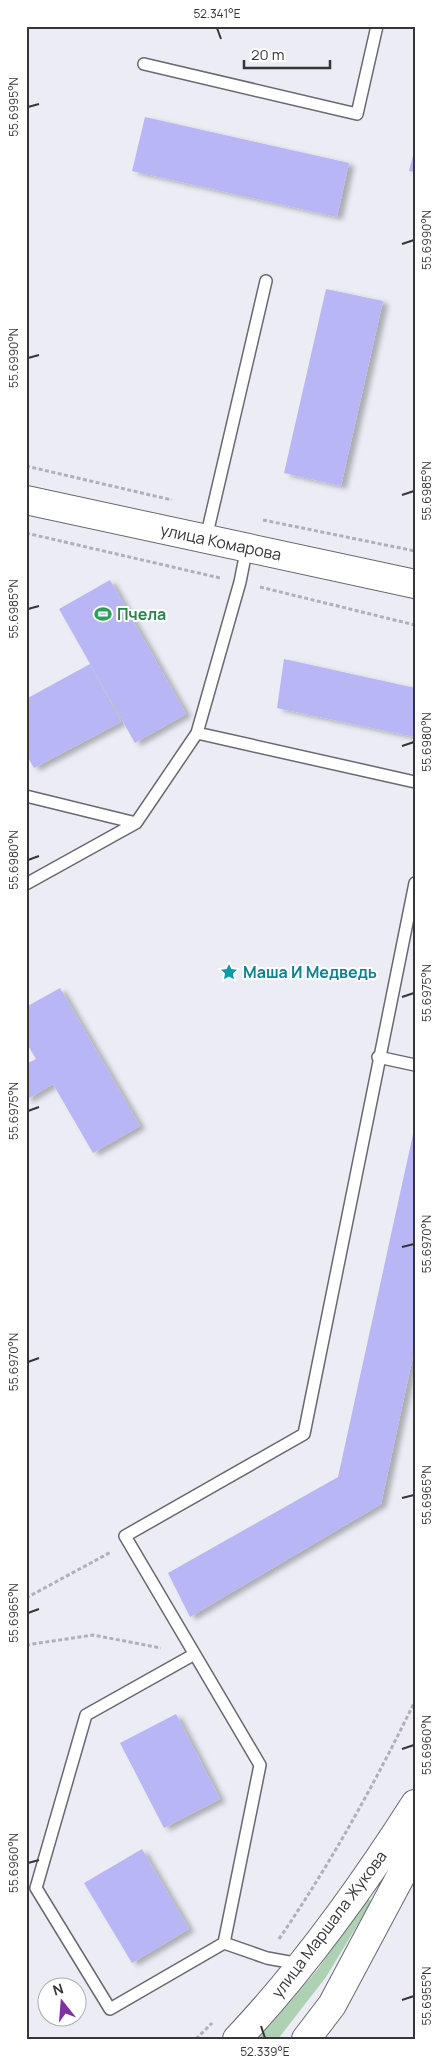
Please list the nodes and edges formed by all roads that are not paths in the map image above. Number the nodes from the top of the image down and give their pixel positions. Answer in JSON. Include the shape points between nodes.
{"nodes":[{"id":1,"x":377,"y":26,"type":"edge"},
{"id":2,"x":144,"y":64,"type":"dead end"},
{"id":3,"x":266,"y":282,"type":"dead end"},
{"id":4,"x":26,"y":500,"type":"edge"},
{"id":5,"x":206,"y":538,"type":"junction"},
{"id":6,"x":247,"y":548,"type":"junction"},
{"id":7,"x":415,"y":584,"type":"edge"},
{"id":8,"x":198,"y":733,"type":"junction"},
{"id":9,"x":415,"y":782,"type":"edge"},
{"id":10,"x":26,"y":796,"type":"edge"},
{"id":11,"x":136,"y":823,"type":"junction"},
{"id":12,"x":415,"y":883,"type":"edge"},
{"id":13,"x":26,"y":884,"type":"edge"},
{"id":14,"x":378,"y":1057,"type":"junction"},
{"id":15,"x":415,"y":1065,"type":"edge"},
{"id":16,"x":193,"y":1655,"type":"junction"},
{"id":17,"x":415,"y":1804,"type":"edge"},
{"id":18,"x":415,"y":1845,"type":"edge"},
{"id":19,"x":224,"y":1943,"type":"junction"},
{"id":20,"x":302,"y":1965,"type":"junction"},
{"id":21,"x":237,"y":2039,"type":"edge"},
{"id":22,"x":306,"y":2039,"type":"edge"}],
"edges":[{"from":1,"to":2,"type":"lane","via":[[357,114]]},
{"from":3,"to":5,"type":"lane"},
{"from":4,"to":5,"type":"street","name":"улица Комарова"},
{"from":5,"to":6,"type":"street","name":"улица Комарова"},
{"from":6,"to":7,"type":"street","name":"улица Комарова"},
{"from":6,"to":8,"type":"lane"},
{"from":8,"to":9,"type":"lane"},
{"from":8,"to":11,"type":"lane"},
{"from":10,"to":11,"type":"lane"},
{"from":11,"to":13,"type":"lane"},
{"from":12,"to":14,"type":"lane"},
{"from":14,"to":15,"type":"lane"},
{"from":14,"to":16,"type":"lane","via":[[304,1434],[125,1536]]},
{"from":16,"to":19,"type":"lane","via":[[260,1765]]},
{"from":16,"to":19,"type":"lane","via":[[86,1715],[36,1888],[110,2009]]},
{"from":17,"to":20,"type":"street","name":"улица Маршала Жукова"},
{"from":18,"to":22,"type":"street","name":"улица Маршала Жукова","via":[[332,2005]]},
{"from":19,"to":20,"type":"lane","via":[[267,1958]]},
{"from":20,"to":21,"type":"street","name":"улица Маршала Жукова"}]}
